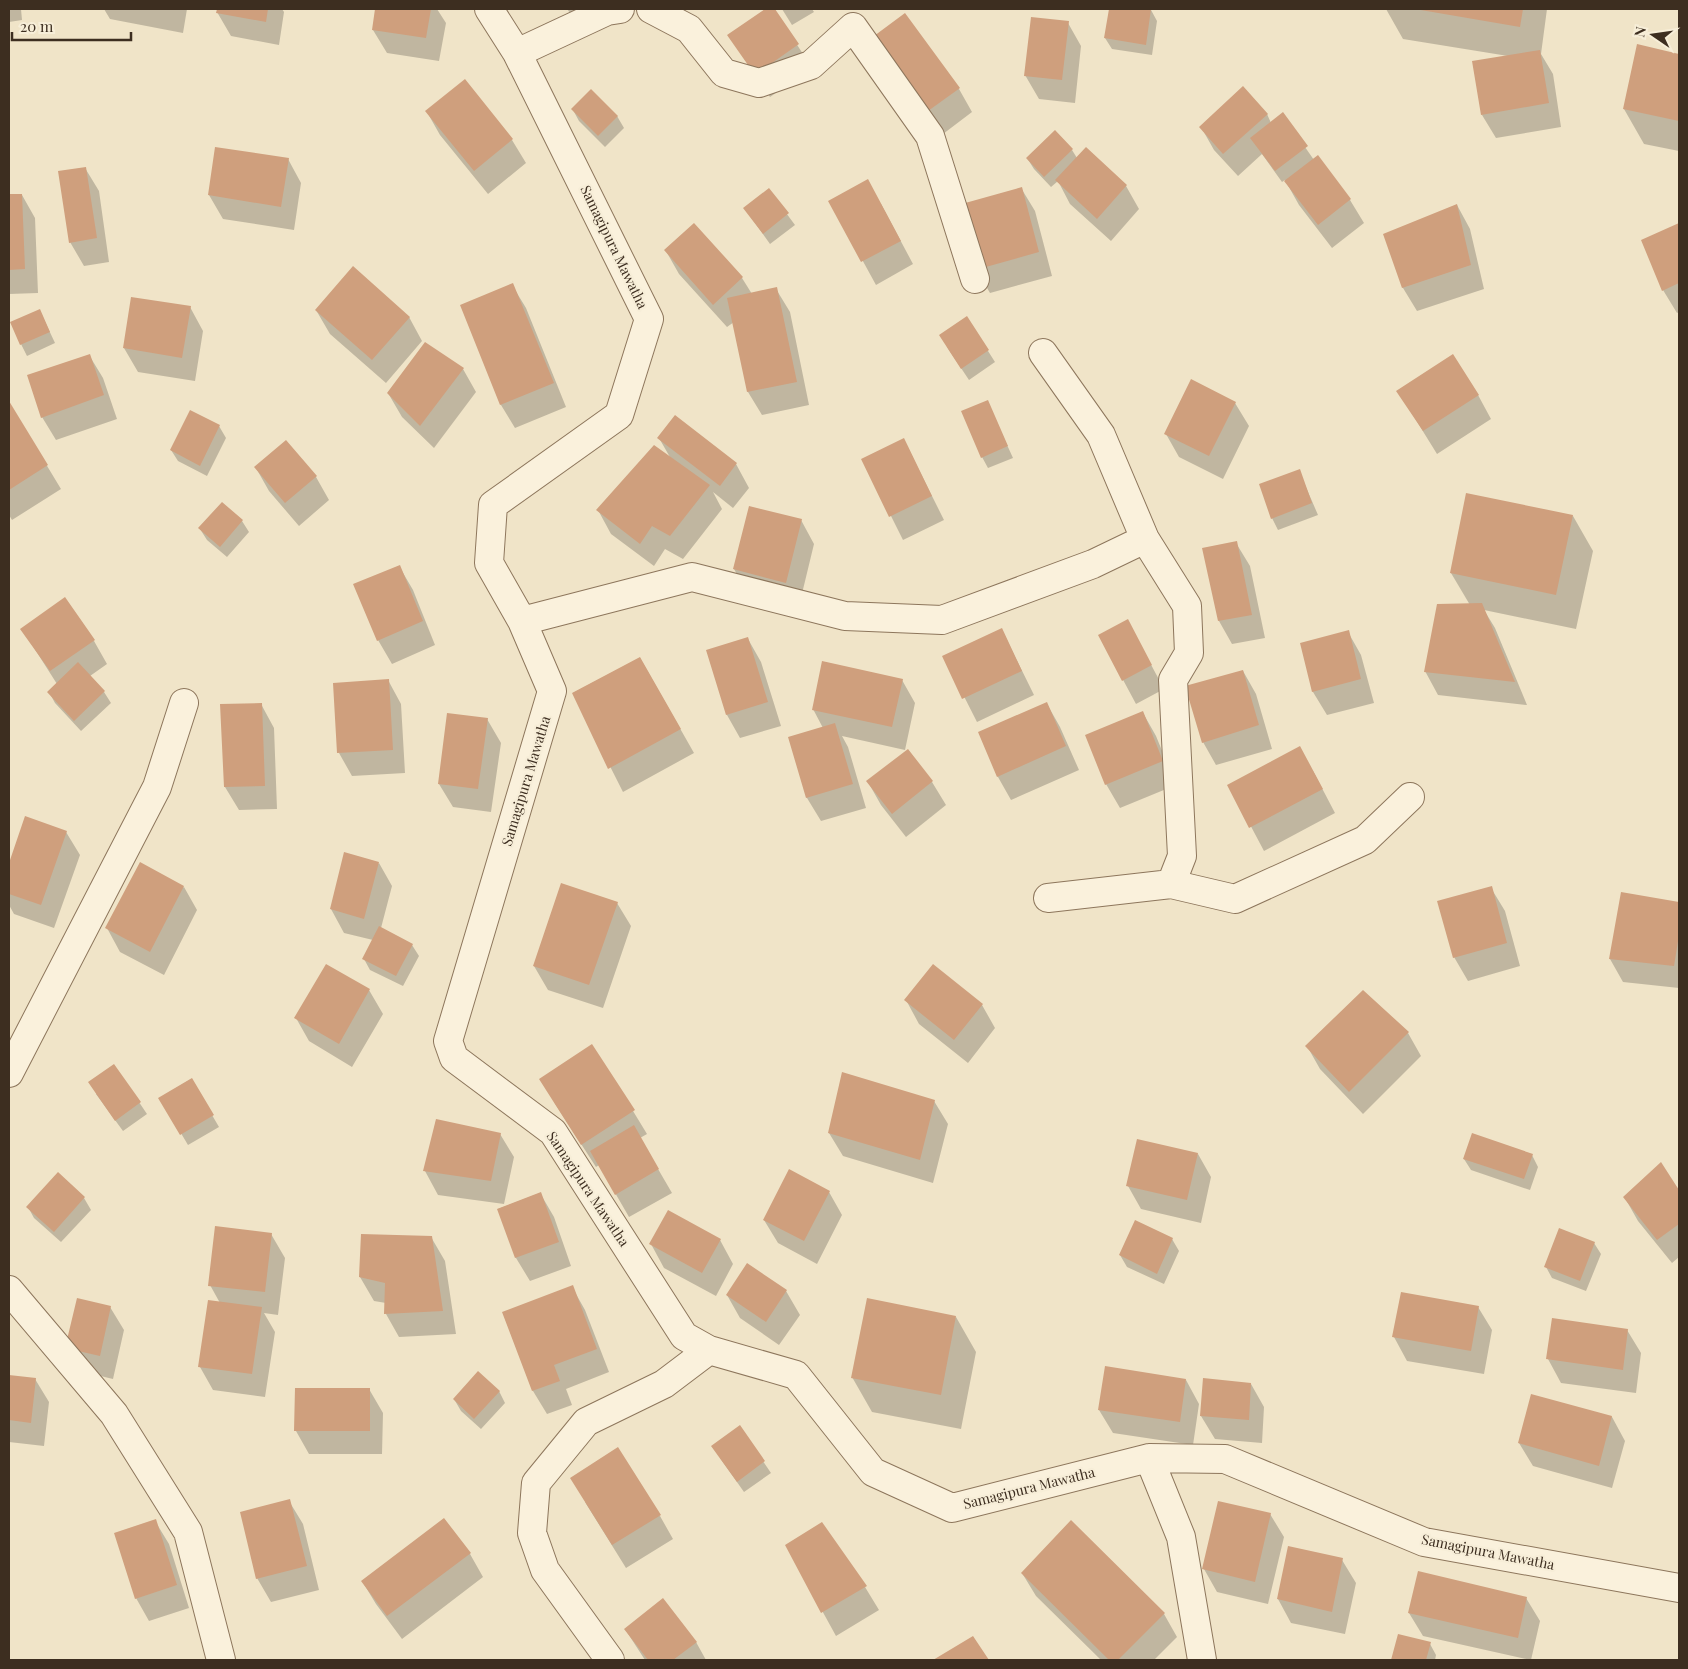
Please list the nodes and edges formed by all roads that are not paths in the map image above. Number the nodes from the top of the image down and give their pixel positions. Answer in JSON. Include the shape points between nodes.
{"nodes":[{"id":1,"x":489,"y":9,"type":"edge"},
{"id":2,"x":620,"y":9,"type":"edge"},
{"id":3,"x":651,"y":9,"type":"edge"},
{"id":4,"x":517,"y":53,"type":"junction"},
{"id":5,"x":975,"y":279,"type":"dead end"},
{"id":6,"x":1043,"y":353,"type":"dead end"},
{"id":7,"x":1145,"y":539,"type":"junction"},
{"id":8,"x":522,"y":620,"type":"junction"},
{"id":9,"x":184,"y":703,"type":"dead end"},
{"id":10,"x":1410,"y":797,"type":"dead end"},
{"id":11,"x":1171,"y":884,"type":"junction"},
{"id":12,"x":1048,"y":898,"type":"dead end"},
{"id":13,"x":9,"y":1073,"type":"edge"},
{"id":14,"x":9,"y":1290,"type":"edge"},
{"id":15,"x":709,"y":1350,"type":"junction"},
{"id":16,"x":1149,"y":1458,"type":"junction"},
{"id":17,"x":1679,"y":1588,"type":"edge"},
{"id":18,"x":221,"y":1660,"type":"edge"},
{"id":19,"x":610,"y":1660,"type":"edge"},
{"id":20,"x":1202,"y":1660,"type":"edge"}],
"edges":[{"from":1,"to":4,"type":"street","name":"Samagipura Mawatha"},
{"from":2,"to":4,"type":"street"},
{"from":3,"to":5,"type":"street","via":[[689,29],[724,73],[759,83],[811,65],[853,27],[930,136]]},
{"from":4,"to":8,"type":"street","name":"Samagipura Mawatha","via":[[649,320],[619,415],[493,505],[489,562]]},
{"from":6,"to":7,"type":"street","via":[[1101,434]]},
{"from":7,"to":8,"type":"street","via":[[1092,564],[942,620],[845,616],[692,576]]},
{"from":7,"to":11,"type":"street","via":[[1188,606],[1190,653],[1173,680],[1182,856]]},
{"from":8,"to":15,"type":"street","name":"Samagipura Mawatha","via":[[552,691],[448,1041],[454,1058],[554,1132],[684,1336]]},
{"from":9,"to":13,"type":"street","via":[[157,787]]},
{"from":10,"to":11,"type":"street","via":[[1365,840],[1235,899]]},
{"from":11,"to":12,"type":"street"},
{"from":14,"to":18,"type":"street","via":[[114,1414],[188,1532]]},
{"from":15,"to":16,"type":"street","name":"Samagipura Mawatha","via":[[796,1375],[873,1472],[952,1508]]},
{"from":15,"to":19,"type":"street","via":[[664,1384],[586,1422],[536,1484],[532,1533],[544,1570]]},
{"from":16,"to":17,"type":"street","name":"Samagipura Mawatha","via":[[1225,1459],[1424,1542]]},
{"from":16,"to":20,"type":"street","via":[[1182,1537]]}]}
